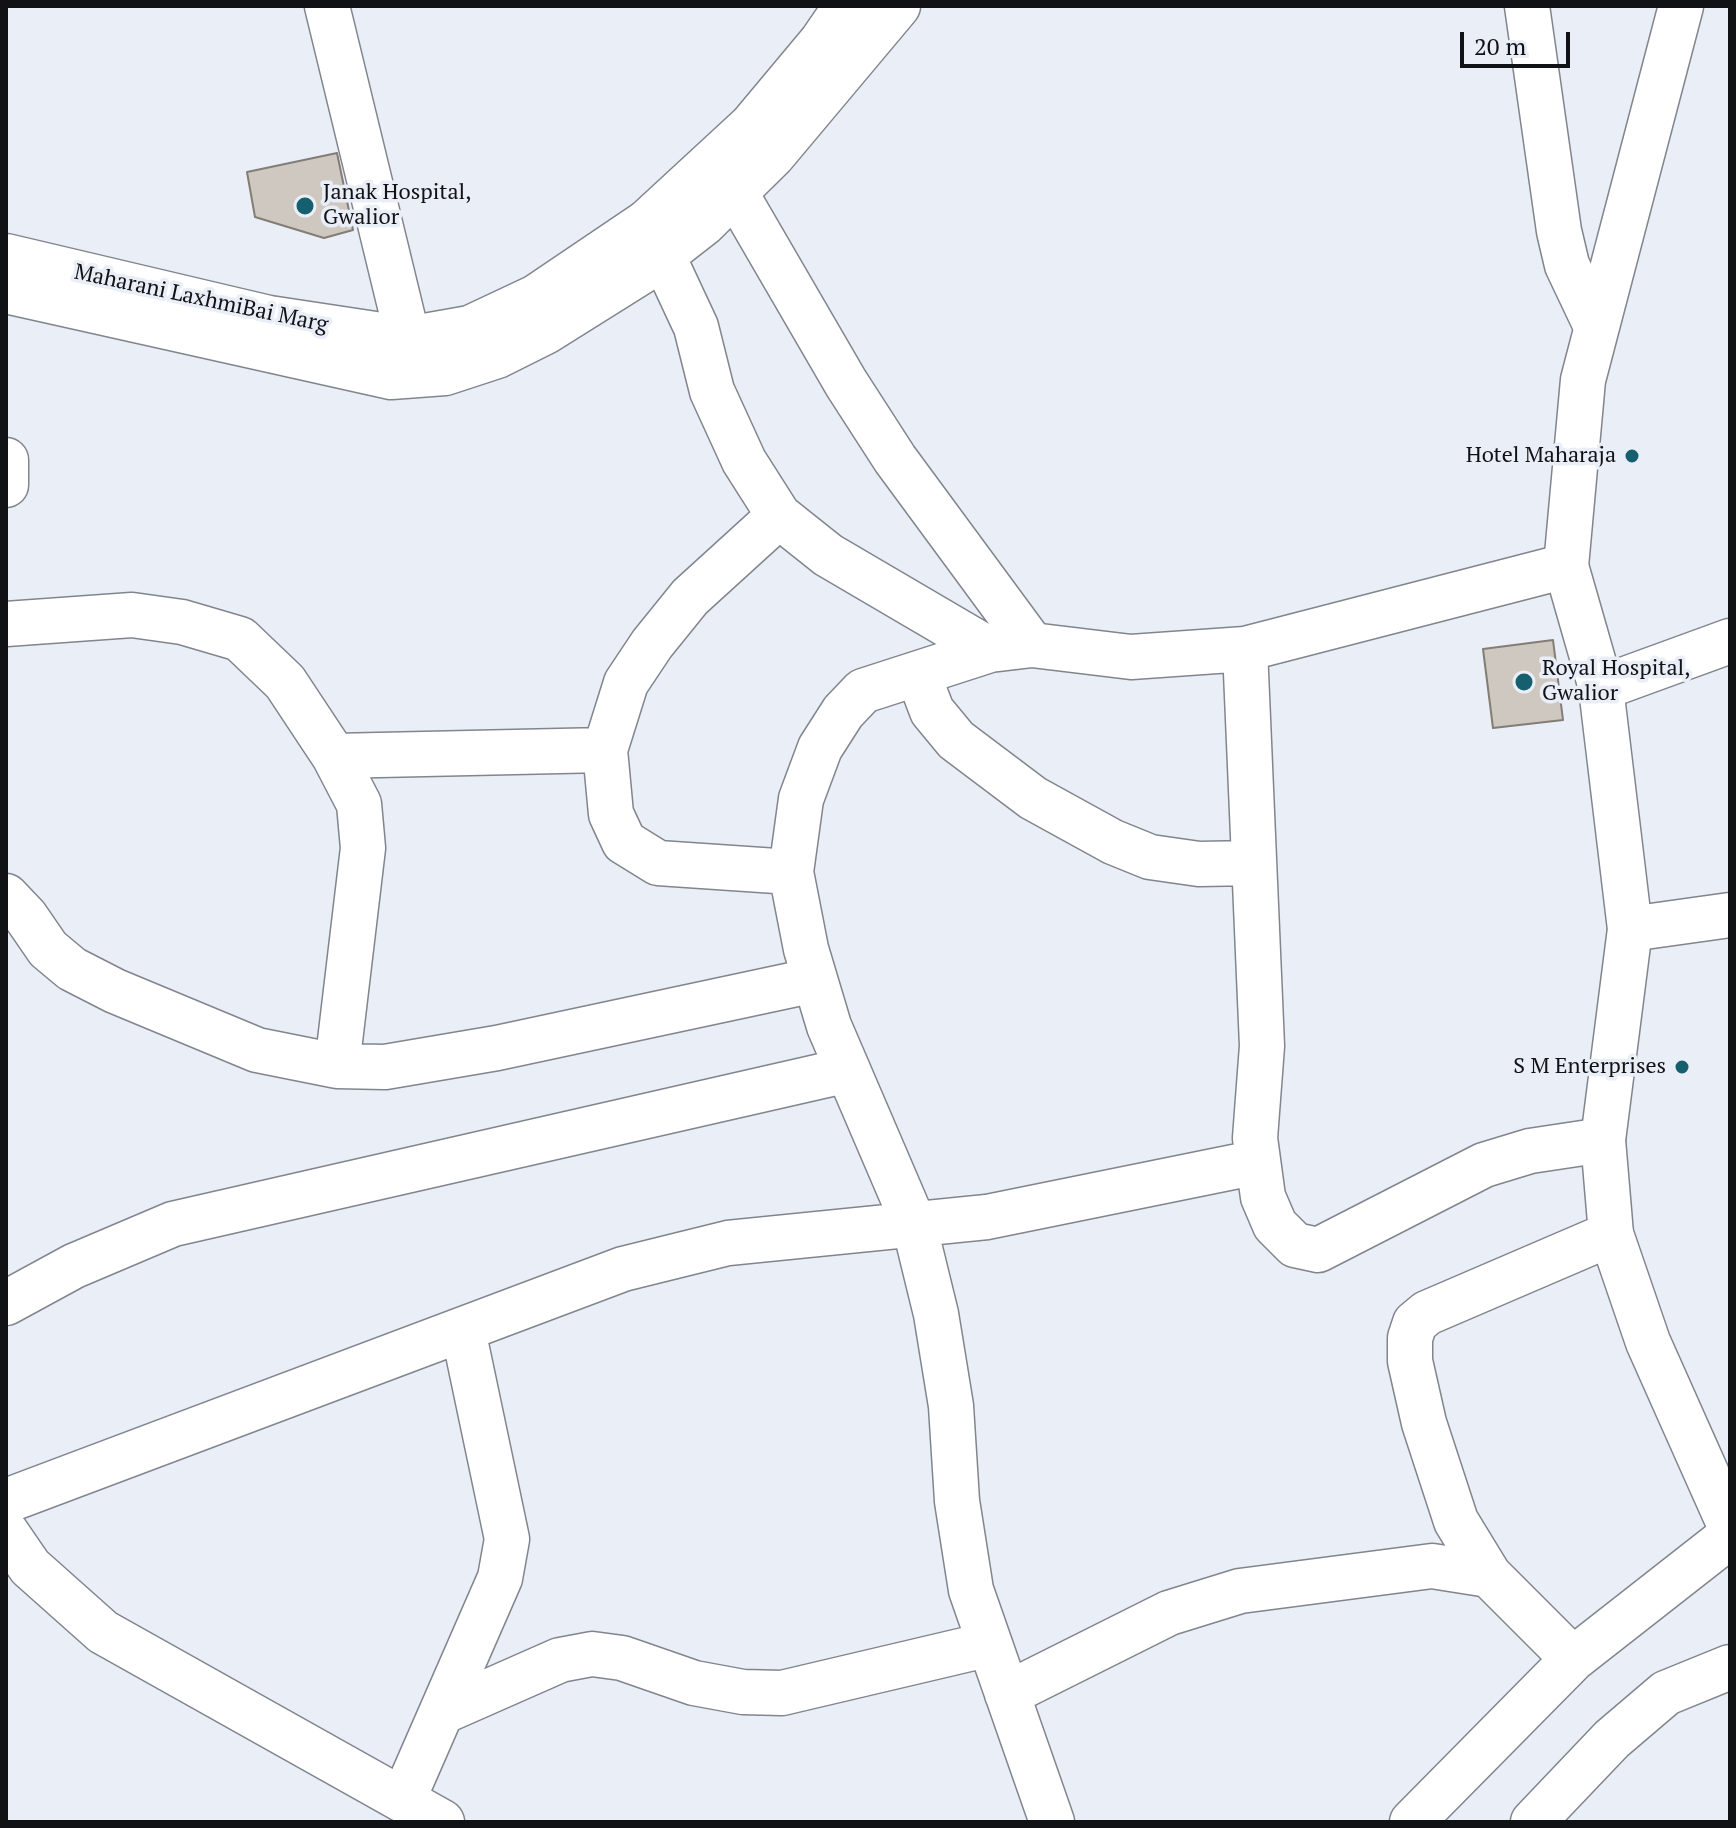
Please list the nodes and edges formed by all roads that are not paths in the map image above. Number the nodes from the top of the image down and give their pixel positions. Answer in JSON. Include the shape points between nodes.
{"nodes":[{"id":1,"x":327,"y":6,"type":"edge"},
{"id":2,"x":846,"y":6,"type":"edge"},
{"id":3,"x":898,"y":6,"type":"edge"},
{"id":4,"x":1527,"y":6,"type":"edge"},
{"id":5,"x":1681,"y":6,"type":"edge"},
{"id":6,"x":735,"y":192,"type":"junction"},
{"id":7,"x":656,"y":238,"type":"junction"},
{"id":8,"x":6,"y":256,"type":"edge"},
{"id":9,"x":6,"y":291,"type":"edge"},
{"id":10,"x":1595,"y":324,"type":"junction"},
{"id":11,"x":408,"y":339,"type":"junction"},
{"id":12,"x":6,"y":460,"type":"edge"},
{"id":13,"x":6,"y":485,"type":"edge"},
{"id":14,"x":779,"y":516,"type":"junction"},
{"id":15,"x":1566,"y":566,"type":"junction"},
{"id":16,"x":6,"y":624,"type":"edge"},
{"id":17,"x":1730,"y":641,"type":"edge"},
{"id":18,"x":1011,"y":648,"type":"junction"},
{"id":19,"x":1245,"y":649,"type":"junction"},
{"id":20,"x":918,"y":674,"type":"junction"},
{"id":21,"x":1601,"y":688,"type":"junction"},
{"id":22,"x":605,"y":750,"type":"junction"},
{"id":23,"x":334,"y":756,"type":"junction"},
{"id":24,"x":1253,"y":863,"type":"junction"},
{"id":25,"x":791,"y":872,"type":"junction"},
{"id":26,"x":6,"y":896,"type":"edge"},
{"id":27,"x":1730,"y":915,"type":"edge"},
{"id":28,"x":1630,"y":929,"type":"junction"},
{"id":29,"x":815,"y":980,"type":"junction"},
{"id":30,"x":337,"y":1066,"type":"junction"},
{"id":31,"x":848,"y":1070,"type":"junction"},
{"id":32,"x":1603,"y":1140,"type":"junction"},
{"id":33,"x":1258,"y":1162,"type":"junction"},
{"id":34,"x":914,"y":1224,"type":"junction"},
{"id":35,"x":1611,"y":1234,"type":"junction"},
{"id":36,"x":6,"y":1303,"type":"edge"},
{"id":37,"x":463,"y":1330,"type":"junction"},
{"id":38,"x":6,"y":1501,"type":"edge"},
{"id":39,"x":1730,"y":1526,"type":"edge"},
{"id":40,"x":6,"y":1532,"type":"edge"},
{"id":41,"x":1730,"y":1536,"type":"edge"},
{"id":42,"x":1489,"y":1575,"type":"junction"},
{"id":43,"x":990,"y":1644,"type":"junction"},
{"id":44,"x":1573,"y":1659,"type":"junction"},
{"id":45,"x":1730,"y":1667,"type":"edge"},
{"id":46,"x":1007,"y":1694,"type":"junction"},
{"id":47,"x":442,"y":1712,"type":"junction"},
{"id":48,"x":403,"y":1800,"type":"junction"},
{"id":49,"x":442,"y":1822,"type":"edge"},
{"id":50,"x":1052,"y":1822,"type":"edge"},
{"id":51,"x":1412,"y":1822,"type":"edge"},
{"id":52,"x":1533,"y":1822,"type":"edge"}],
"edges":[{"from":1,"to":11,"type":"street"},
{"from":2,"to":7,"type":"street","name":"Maharani LaxhmiBai Marg"},
{"from":3,"to":6,"type":"street","via":[[793,132]]},
{"from":4,"to":10,"type":"street","via":[[1559,231],[1567,265]]},
{"from":5,"to":10,"type":"street"},
{"from":6,"to":7,"type":"street"},
{"from":6,"to":18,"type":"street"},
{"from":7,"to":9,"type":"street","via":[[545,332],[445,373],[391,377]]},
{"from":7,"to":11,"type":"street","name":"Maharani LaxhmiBai Marg","via":[[470,328]]},
{"from":7,"to":14,"type":"street","via":[[696,327],[712,391],[744,461]]},
{"from":8,"to":11,"type":"street","name":"Maharani LaxhmiBai Marg","via":[[269,318]]},
{"from":10,"to":15,"type":"street","via":[[1583,380]]},
{"from":12,"to":13,"type":"street"},
{"from":14,"to":18,"type":"street","via":[[828,555]]},
{"from":14,"to":22,"type":"street","via":[[690,597],[652,644],[626,683]]},
{"from":15,"to":19,"type":"street"},
{"from":15,"to":21,"type":"street"},
{"from":16,"to":23,"type":"street","via":[[132,615],[182,622],[240,639],[285,682]]},
{"from":17,"to":21,"type":"street"},
{"from":18,"to":19,"type":"street","via":[[1131,657]]},
{"from":18,"to":20,"type":"street"},
{"from":19,"to":24,"type":"street"},
{"from":20,"to":24,"type":"street","via":[[932,711],[956,740],[1046,806],[1150,857],[1199,864]]},
{"from":20,"to":25,"type":"street","via":[[863,691],[843,712],[820,748],[801,799]]},
{"from":21,"to":28,"type":"street"},
{"from":22,"to":23,"type":"street"},
{"from":22,"to":25,"type":"street","via":[[611,814],[624,842],[658,863]]},
{"from":23,"to":30,"type":"street","via":[[359,804],[363,848]]},
{"from":24,"to":33,"type":"street","via":[[1262,1046]]},
{"from":25,"to":29,"type":"street"},
{"from":26,"to":30,"type":"street","via":[[48,949],[104,986],[257,1050]]},
{"from":27,"to":28,"type":"street"},
{"from":28,"to":32,"type":"street"},
{"from":29,"to":30,"type":"street","via":[[483,1050],[385,1067]]},
{"from":29,"to":31,"type":"street"},
{"from":31,"to":34,"type":"street"},
{"from":31,"to":36,"type":"street","via":[[173,1224],[74,1266]]},
{"from":32,"to":33,"type":"street","via":[[1530,1151],[1484,1165],[1318,1250],[1295,1245],[1275,1225],[1263,1197]]},
{"from":32,"to":35,"type":"street"},
{"from":33,"to":34,"type":"street","via":[[987,1217]]},
{"from":34,"to":37,"type":"street","via":[[728,1243],[623,1269]]},
{"from":34,"to":43,"type":"street","via":[[951,1406],[957,1501],[971,1590]]},
{"from":35,"to":39,"type":"street","via":[[1648,1342]]},
{"from":35,"to":42,"type":"street","via":[[1427,1313],[1415,1323],[1410,1361],[1424,1423],[1456,1521]]},
{"from":37,"to":38,"type":"street"},
{"from":37,"to":47,"type":"street","via":[[507,1539],[500,1578]]},
{"from":40,"to":48,"type":"street","via":[[30,1567],[103,1632]]},
{"from":41,"to":44,"type":"street"},
{"from":42,"to":44,"type":"street"},
{"from":42,"to":46,"type":"street","via":[[1432,1566],[1240,1591],[1169,1613]]},
{"from":43,"to":46,"type":"street"},
{"from":43,"to":47,"type":"street","via":[[782,1693],[694,1683],[622,1658],[592,1654],[560,1660]]},
{"from":44,"to":51,"type":"street"},
{"from":45,"to":52,"type":"street","via":[[1666,1693],[1612,1739]]},
{"from":46,"to":50,"type":"street"},
{"from":47,"to":48,"type":"street"},
{"from":48,"to":49,"type":"street"}]}
